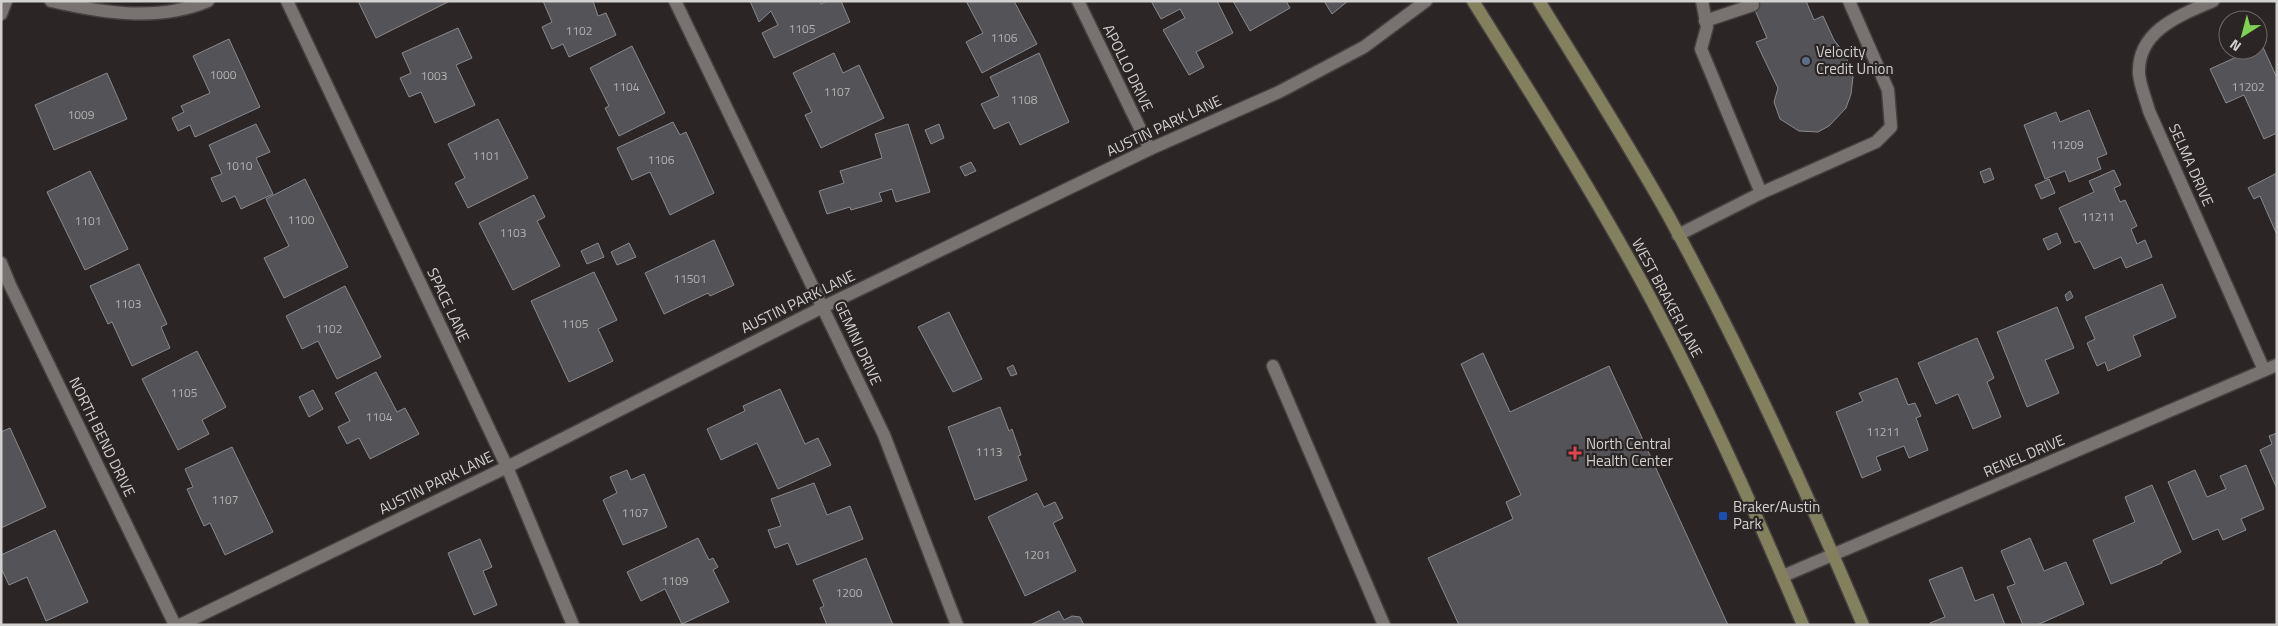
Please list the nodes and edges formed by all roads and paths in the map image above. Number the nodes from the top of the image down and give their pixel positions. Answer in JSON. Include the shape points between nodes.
{"nodes":[{"id":1,"x":6,"y":1,"type":"edge"},
{"id":2,"x":51,"y":1,"type":"edge"},
{"id":3,"x":208,"y":1,"type":"edge"},
{"id":4,"x":287,"y":1,"type":"edge"},
{"id":5,"x":676,"y":1,"type":"edge"},
{"id":6,"x":1078,"y":1,"type":"edge"},
{"id":7,"x":1426,"y":1,"type":"edge"},
{"id":8,"x":1472,"y":1,"type":"edge"},
{"id":9,"x":1539,"y":1,"type":"edge"},
{"id":10,"x":1702,"y":1,"type":"edge"},
{"id":11,"x":1849,"y":1,"type":"edge"},
{"id":12,"x":2213,"y":1,"type":"edge"},
{"id":13,"x":1753,"y":5,"type":"dead end"},
{"id":14,"x":1,"y":14,"type":"edge"},
{"id":15,"x":1705,"y":21,"type":"junction"},
{"id":16,"x":1150,"y":150,"type":"junction"},
{"id":17,"x":1761,"y":193,"type":"junction"},
{"id":18,"x":1678,"y":235,"type":"junction"},
{"id":19,"x":1,"y":262,"type":"edge"},
{"id":20,"x":823,"y":307,"type":"junction"},
{"id":21,"x":2277,"y":365,"type":"edge"},
{"id":22,"x":1273,"y":366,"type":"dead end"},
{"id":23,"x":2264,"y":370,"type":"junction"},
{"id":24,"x":507,"y":467,"type":"junction"},
{"id":25,"x":1834,"y":555,"type":"junction"},
{"id":26,"x":1782,"y":576,"type":"junction"},
{"id":27,"x":176,"y":625,"type":"edge"},
{"id":28,"x":180,"y":625,"type":"edge"},
{"id":29,"x":573,"y":625,"type":"edge"},
{"id":30,"x":957,"y":625,"type":"edge"},
{"id":31,"x":1384,"y":625,"type":"edge"},
{"id":32,"x":1803,"y":625,"type":"edge"},
{"id":33,"x":1863,"y":625,"type":"edge"}],
"edges":[{"from":1,"to":14,"type":"street"},
{"from":2,"to":3,"type":"street","via":[[91,10],[141,15],[190,9]]},
{"from":4,"to":24,"type":"street","name":"SPACE LANE"},
{"from":5,"to":20,"type":"street","name":"GEMINI DRIVE"},
{"from":6,"to":16,"type":"street","name":"APOLLO DRIVE"},
{"from":7,"to":16,"type":"street","name":"AUSTIN PARK LANE","via":[[1364,48],[1279,92]]},
{"from":8,"to":26,"type":"main road","name":"WEST BRAKER LANE","via":[[1553,129],[1644,286],[1700,397]]},
{"from":9,"to":18,"type":"main road","via":[[1620,132]]},
{"from":10,"to":15,"type":"street"},
{"from":11,"to":17,"type":"street","via":[[1888,90],[1891,127],[1876,142]]},
{"from":12,"to":23,"type":"street","name":"SELMA DRIVE","via":[[2170,20],[2150,38],[2141,55],[2140,74],[2149,111]]},
{"from":13,"to":15,"type":"street"},
{"from":15,"to":17,"type":"street","via":[[1701,48]]},
{"from":16,"to":20,"type":"street","name":"AUSTIN PARK LANE"},
{"from":17,"to":18,"type":"street"},
{"from":18,"to":25,"type":"main road","via":[[1735,342]]},
{"from":19,"to":27,"type":"street","name":"NORTH BEND DRIVE"},
{"from":20,"to":24,"type":"street","name":"AUSTIN PARK LANE"},
{"from":20,"to":30,"type":"street","name":"GEMINI DRIVE","via":[[884,435]]},
{"from":21,"to":23,"type":"street","name":"RENEL DRIVE"},
{"from":22,"to":31,"type":"street"},
{"from":23,"to":25,"type":"street","name":"RENEL DRIVE"},
{"from":24,"to":28,"type":"street","name":"AUSTIN PARK LANE"},
{"from":24,"to":29,"type":"street","name":"SPACE LANE"},
{"from":25,"to":26,"type":"street","name":"RENEL DRIVE"},
{"from":25,"to":33,"type":"main road"},
{"from":26,"to":32,"type":"main road","name":"WEST BRAKER LANE"}]}
